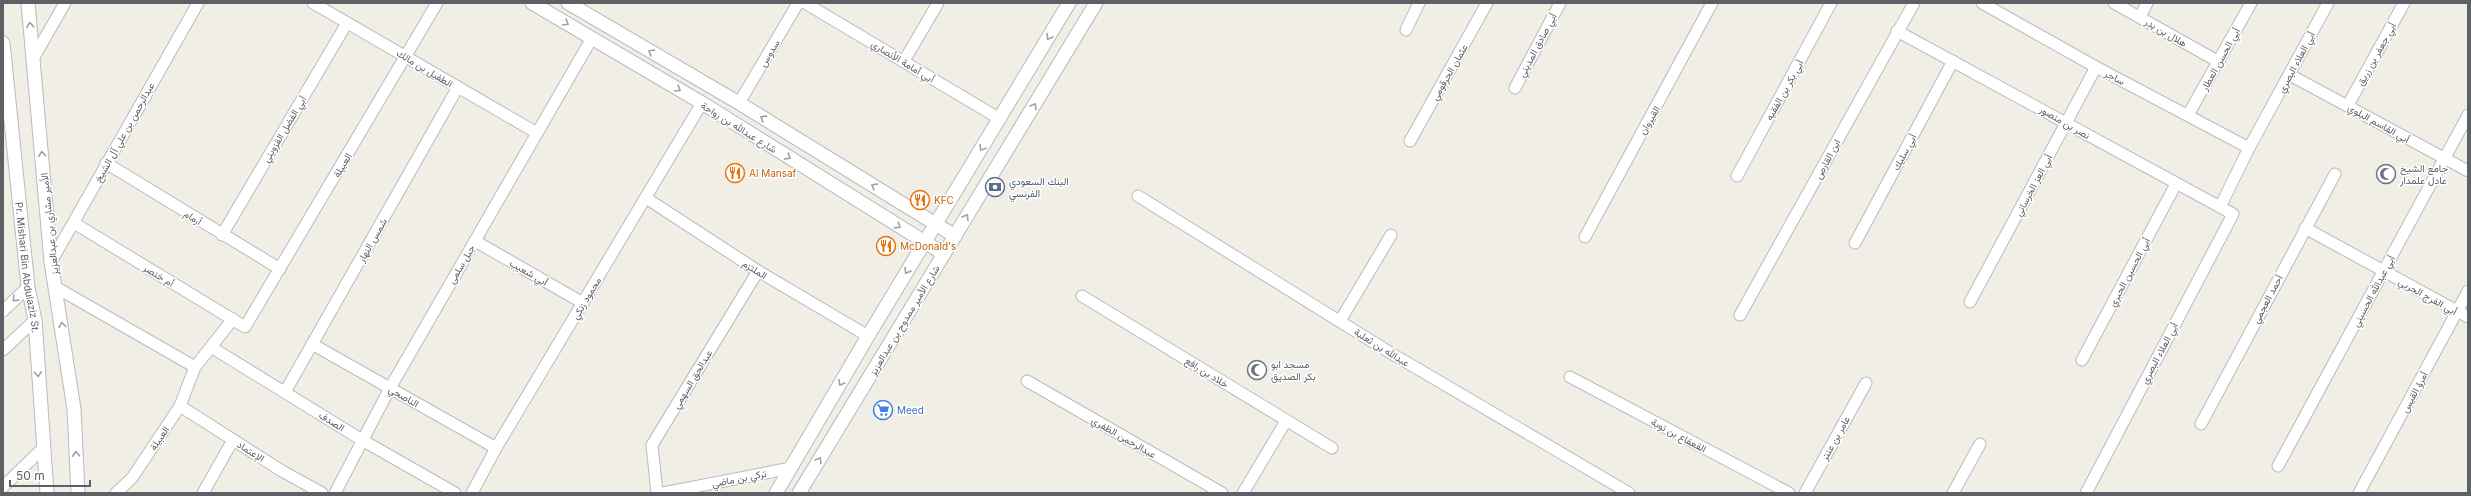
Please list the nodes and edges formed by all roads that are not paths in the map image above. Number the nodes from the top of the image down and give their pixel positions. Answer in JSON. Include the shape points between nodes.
{"nodes":[{"id":1,"x":28,"y":3,"type":"edge"},
{"id":2,"x":65,"y":3,"type":"edge"},
{"id":3,"x":198,"y":3,"type":"edge"},
{"id":4,"x":313,"y":3,"type":"edge"},
{"id":5,"x":437,"y":3,"type":"edge"},
{"id":6,"x":532,"y":3,"type":"edge"},
{"id":7,"x":568,"y":3,"type":"edge"},
{"id":8,"x":798,"y":3,"type":"edge"},
{"id":9,"x":805,"y":3,"type":"edge"},
{"id":10,"x":938,"y":3,"type":"edge"},
{"id":11,"x":1069,"y":3,"type":"edge"},
{"id":12,"x":1096,"y":3,"type":"edge"},
{"id":13,"x":1419,"y":3,"type":"edge"},
{"id":14,"x":1487,"y":3,"type":"edge"},
{"id":15,"x":1560,"y":3,"type":"edge"},
{"id":16,"x":1712,"y":3,"type":"edge"},
{"id":17,"x":1832,"y":3,"type":"edge"},
{"id":18,"x":1914,"y":3,"type":"edge"},
{"id":19,"x":1982,"y":3,"type":"edge"},
{"id":20,"x":2114,"y":3,"type":"edge"},
{"id":21,"x":2147,"y":3,"type":"edge"},
{"id":22,"x":2251,"y":3,"type":"edge"},
{"id":23,"x":2328,"y":3,"type":"edge"},
{"id":24,"x":2404,"y":3,"type":"edge"},
{"id":25,"x":2002,"y":8,"type":"edge"},
{"id":26,"x":2140,"y":17,"type":"junction"},
{"id":27,"x":347,"y":23,"type":"junction"},
{"id":28,"x":1406,"y":30,"type":"dead end"},
{"id":29,"x":1897,"y":31,"type":"junction"},
{"id":30,"x":592,"y":38,"type":"junction"},
{"id":31,"x":3,"y":43,"type":"edge"},
{"id":32,"x":406,"y":56,"type":"junction"},
{"id":33,"x":34,"y":57,"type":"junction"},
{"id":34,"x":904,"y":61,"type":"junction"},
{"id":35,"x":1953,"y":61,"type":"junction"},
{"id":36,"x":2219,"y":62,"type":"junction"},
{"id":37,"x":2096,"y":67,"type":"junction"},
{"id":38,"x":2290,"y":75,"type":"junction"},
{"id":39,"x":458,"y":87,"type":"junction"},
{"id":40,"x":1514,"y":88,"type":"dead end"},
{"id":41,"x":739,"y":103,"type":"junction"},
{"id":42,"x":702,"y":104,"type":"junction"},
{"id":43,"x":2348,"y":105,"type":"junction"},
{"id":44,"x":2188,"y":115,"type":"junction"},
{"id":45,"x":2468,"y":115,"type":"edge"},
{"id":46,"x":1000,"y":119,"type":"junction"},
{"id":47,"x":2066,"y":122,"type":"junction"},
{"id":48,"x":537,"y":134,"type":"junction"},
{"id":49,"x":1410,"y":141,"type":"dead end"},
{"id":50,"x":2249,"y":148,"type":"junction"},
{"id":51,"x":2445,"y":159,"type":"junction"},
{"id":52,"x":106,"y":163,"type":"junction"},
{"id":53,"x":2468,"y":171,"type":"edge"},
{"id":54,"x":2335,"y":174,"type":"dead end"},
{"id":55,"x":1737,"y":176,"type":"dead end"},
{"id":56,"x":2176,"y":184,"type":"junction"},
{"id":57,"x":1138,"y":196,"type":"dead end"},
{"id":58,"x":646,"y":198,"type":"junction"},
{"id":59,"x":2220,"y":207,"type":"junction"},
{"id":60,"x":2233,"y":214,"type":"joint"},
{"id":61,"x":74,"y":223,"type":"junction"},
{"id":62,"x":935,"y":224,"type":"junction"},
{"id":63,"x":2305,"y":228,"type":"junction"},
{"id":64,"x":222,"y":235,"type":"junction"},
{"id":65,"x":1391,"y":235,"type":"dead end"},
{"id":66,"x":955,"y":236,"type":"junction"},
{"id":67,"x":1585,"y":237,"type":"dead end"},
{"id":68,"x":475,"y":240,"type":"junction"},
{"id":69,"x":924,"y":242,"type":"junction"},
{"id":70,"x":1855,"y":243,"type":"dead end"},
{"id":71,"x":944,"y":254,"type":"junction"},
{"id":72,"x":51,"y":262,"type":"junction"},
{"id":73,"x":280,"y":269,"type":"junction"},
{"id":74,"x":758,"y":271,"type":"junction"},
{"id":75,"x":2384,"y":271,"type":"junction"},
{"id":76,"x":28,"y":286,"type":"junction"},
{"id":77,"x":56,"y":288,"type":"junction"},
{"id":78,"x":2468,"y":291,"type":"edge"},
{"id":79,"x":1082,"y":296,"type":"dead end"},
{"id":80,"x":1970,"y":302,"type":"dead end"},
{"id":81,"x":583,"y":303,"type":"junction"},
{"id":82,"x":3,"y":311,"type":"edge"},
{"id":83,"x":2457,"y":311,"type":"junction"},
{"id":84,"x":1740,"y":315,"type":"dead end"},
{"id":85,"x":2468,"y":317,"type":"edge"},
{"id":86,"x":233,"y":319,"type":"junction"},
{"id":87,"x":35,"y":320,"type":"junction"},
{"id":88,"x":1340,"y":321,"type":"junction"},
{"id":89,"x":245,"y":327,"type":"joint"},
{"id":90,"x":868,"y":336,"type":"junction"},
{"id":91,"x":312,"y":344,"type":"junction"},
{"id":92,"x":211,"y":347,"type":"junction"},
{"id":93,"x":3,"y":350,"type":"edge"},
{"id":94,"x":2082,"y":360,"type":"dead end"},
{"id":95,"x":194,"y":368,"type":"junction"},
{"id":96,"x":1570,"y":377,"type":"dead end"},
{"id":97,"x":1027,"y":381,"type":"dead end"},
{"id":98,"x":1866,"y":383,"type":"dead end"},
{"id":99,"x":390,"y":388,"type":"junction"},
{"id":100,"x":285,"y":392,"type":"junction"},
{"id":101,"x":180,"y":406,"type":"junction"},
{"id":102,"x":1286,"y":421,"type":"junction"},
{"id":103,"x":2201,"y":424,"type":"dead end"},
{"id":104,"x":234,"y":440,"type":"junction"},
{"id":105,"x":362,"y":440,"type":"junction"},
{"id":106,"x":1980,"y":444,"type":"dead end"},
{"id":107,"x":43,"y":448,"type":"junction"},
{"id":108,"x":496,"y":448,"type":"junction"},
{"id":109,"x":1332,"y":448,"type":"dead end"},
{"id":110,"x":2278,"y":466,"type":"dead end"},
{"id":111,"x":791,"y":468,"type":"junction"},
{"id":112,"x":3,"y":487,"type":"edge"},
{"id":113,"x":47,"y":493,"type":"edge"},
{"id":114,"x":78,"y":493,"type":"edge"},
{"id":115,"x":116,"y":493,"type":"edge"},
{"id":116,"x":203,"y":493,"type":"edge"},
{"id":117,"x":322,"y":493,"type":"edge"},
{"id":118,"x":335,"y":493,"type":"edge"},
{"id":119,"x":455,"y":493,"type":"edge"},
{"id":120,"x":472,"y":493,"type":"edge"},
{"id":121,"x":657,"y":493,"type":"edge"},
{"id":122,"x":663,"y":493,"type":"edge"},
{"id":123,"x":776,"y":493,"type":"edge"},
{"id":124,"x":799,"y":493,"type":"edge"},
{"id":125,"x":1222,"y":493,"type":"edge"},
{"id":126,"x":1243,"y":493,"type":"edge"},
{"id":127,"x":1628,"y":493,"type":"edge"},
{"id":128,"x":1788,"y":493,"type":"edge"},
{"id":129,"x":1805,"y":493,"type":"edge"},
{"id":130,"x":1953,"y":493,"type":"edge"},
{"id":131,"x":2086,"y":493,"type":"edge"},
{"id":132,"x":2359,"y":493,"type":"edge"}],
"edges":[{"from":33,"to":1,"type":"street","name":"الأمير مشاري بن عبدالعزيز","one_way":true},
{"from":2,"to":33,"type":"street"},
{"from":3,"to":52,"type":"street","name":"عبدالرحمن بن علي آل الشيخ"},
{"from":4,"to":27,"type":"street","name":"الطفيل بن مالك"},
{"from":5,"to":32,"type":"street","name":"العبيلة"},
{"from":6,"to":30,"type":"street","name":"شارع عبدالله بن رواحة","one_way":true},
{"from":41,"to":7,"type":"street","name":"شارع عبدالله بن رواحة","one_way":true},
{"from":8,"to":41,"type":"street","name":"سدوس"},
{"from":9,"to":34,"type":"street","name":"أبي أمامة الأنصاري"},
{"from":10,"to":34,"type":"street"},
{"from":11,"to":46,"type":"street","one_way":true},
{"from":66,"to":12,"type":"street","name":"شارع الأمير ممدوح بن عبدالعزيز","one_way":true},
{"from":13,"to":28,"type":"street"},
{"from":14,"to":49,"type":"street","name":"عثمان الحرقومي"},
{"from":15,"to":40,"type":"street","name":"أبي صادق المديني"},
{"from":16,"to":67,"type":"street","name":"القيروان"},
{"from":17,"to":55,"type":"street","name":"أبي بكر بن الفقيه"},
{"from":18,"to":29,"type":"street","name":"ابن القارص"},
{"from":19,"to":25,"type":"street","name":"ساجر"},
{"from":20,"to":26,"type":"street","name":"هلال بن بدر"},
{"from":21,"to":26,"type":"street"},
{"from":22,"to":36,"type":"street","name":"أبي الحسن العطار"},
{"from":23,"to":38,"type":"street","name":"أبي العلاء البصري"},
{"from":24,"to":43,"type":"street","name":"أبي جعفر بن زريق"},
{"from":25,"to":37,"type":"street","name":"ساجر"},
{"from":26,"to":36,"type":"street","name":"هلال بن بدر"},
{"from":27,"to":32,"type":"street","name":"الطفيل بن مالك"},
{"from":27,"to":64,"type":"street","name":"أبي الفضل القزويني"},
{"from":29,"to":35,"type":"street","name":"نصر بن منصور"},
{"from":29,"to":84,"type":"street","name":"ابن القارص"},
{"from":30,"to":42,"type":"street","name":"شارع عبدالله بن رواحة","one_way":true},
{"from":30,"to":48,"type":"street","name":"جبل سلمى"},
{"from":31,"to":76,"type":"street","name":"Pr. Mishari Bin Abdulaziz St."},
{"from":32,"to":39,"type":"street","name":"الطفيل بن مالك"},
{"from":32,"to":73,"type":"street","name":"العبيلة"},
{"from":72,"to":33,"type":"street","name":"الأمير مشاري بن عبدالعزيز","one_way":true},
{"from":34,"to":46,"type":"street","name":"أبي أمامة الأنصاري"},
{"from":35,"to":47,"type":"street","name":"نصر بن منصور"},
{"from":35,"to":70,"type":"street","name":"أبي سليك"},
{"from":36,"to":44,"type":"street","name":"أبي الحسن العطار"},
{"from":37,"to":44,"type":"street","name":"ساجر"},
{"from":37,"to":47,"type":"street","name":"أبي العز الخرساني"},
{"from":38,"to":43,"type":"street","name":"أبي القاسم البلوي"},
{"from":38,"to":50,"type":"street","name":"أبي العلاء البصري"},
{"from":39,"to":48,"type":"street","name":"الطفيل بن مالك"},
{"from":39,"to":91,"type":"street","name":"شمس النهار"},
{"from":62,"to":41,"type":"street","name":"شارع عبدالله بن رواحة","one_way":true},
{"from":42,"to":58,"type":"street","name":"محمود زنكي"},
{"from":42,"to":69,"type":"street","name":"شارع عبدالله بن رواحة","one_way":true},
{"from":43,"to":51,"type":"street","name":"أبي القاسم البلوي"},
{"from":44,"to":50,"type":"street","name":"ساجر"},
{"from":45,"to":51,"type":"street","name":"أبي عبدالله الحسيني"},
{"from":46,"to":62,"type":"street","one_way":true},
{"from":47,"to":56,"type":"street","name":"نصر بن منصور"},
{"from":47,"to":80,"type":"street","name":"أبي العز الخرساني"},
{"from":48,"to":68,"type":"street","name":"جبل سلمى"},
{"from":50,"to":59,"type":"street","name":"أبي العلاء البصري"},
{"from":51,"to":53,"type":"street","name":"أبي القاسم البلوي"},
{"from":51,"to":75,"type":"street","name":"أبي عبدالله الحسيني"},
{"from":52,"to":61,"type":"street","name":"عبدالرحمن بن علي آل الشيخ"},
{"from":52,"to":64,"type":"street","name":"أرمام"},
{"from":54,"to":63,"type":"street","name":"أحمد العجمي"},
{"from":56,"to":59,"type":"street","name":"نصر بن منصور"},
{"from":56,"to":94,"type":"street","name":"أبي الحسين الحبري"},
{"from":57,"to":88,"type":"street","name":"عبدالله بن ثعلبة"},
{"from":58,"to":74,"type":"street","name":"الملتزم"},
{"from":58,"to":81,"type":"street","name":"محمود زنكي"},
{"from":59,"to":60,"type":"street","name":"نصر بن منصور"},
{"from":60,"to":131,"type":"street","name":"أبي العلاء البصري"},
{"from":61,"to":72,"type":"street","name":"عبدالرحمن بن علي آل الشيخ"},
{"from":61,"to":86,"type":"street","name":"أم خنصر"},
{"from":62,"to":66,"type":"street","name":"شارع عبدالله بن رواحة"},
{"from":62,"to":69,"type":"street"},
{"from":63,"to":75,"type":"street","name":"أبي الفرج الحربي"},
{"from":63,"to":103,"type":"street","name":"أحمد العجمي"},
{"from":64,"to":73,"type":"street","name":"أرمام"},
{"from":65,"to":88,"type":"street"},
{"from":66,"to":71,"type":"street","name":"شارع الأمير ممدوح بن عبدالعزيز"},
{"from":68,"to":81,"type":"street","name":"أبي شعيب"},
{"from":68,"to":99,"type":"street","name":"جبل سلمى"},
{"from":69,"to":71,"type":"street","name":"شارع عبدالله بن رواحة"},
{"from":69,"to":90,"type":"street","one_way":true},
{"from":124,"to":71,"type":"street","name":"شارع الأمير ممدوح بن عبدالعزيز","one_way":true},
{"from":72,"to":77,"type":"street","name":"الأمير مشاري بن عبدالعزيز"},
{"from":73,"to":89,"type":"street","name":"العبيلة"},
{"from":74,"to":90,"type":"street","name":"الملتزم"},
{"from":74,"to":121,"type":"street","name":"عبدالحق السهمي","via":[[652,445]]},
{"from":75,"to":83,"type":"street","name":"أبي الفرج الحربي"},
{"from":75,"to":110,"type":"street","name":"أبي عبدالله الحسيني"},
{"from":76,"to":82,"type":"street","one_way":true},
{"from":76,"to":87,"type":"street","name":"Pr. Mishari Bin Abdulaziz St."},
{"from":77,"to":95,"type":"street"},
{"from":114,"to":77,"type":"street","name":"الأمير مشاري بن عبدالعزيز","one_way":true,"via":[[74,409]]},
{"from":78,"to":83,"type":"street","name":"أمرؤ القيس"},
{"from":79,"to":102,"type":"street","name":"خلاد بن رافع"},
{"from":81,"to":108,"type":"street","name":"محمود زنكي"},
{"from":83,"to":85,"type":"street","name":"أبي الفرج الحربي"},
{"from":83,"to":132,"type":"street","name":"أمرؤ القيس"},
{"from":86,"to":89,"type":"street","name":"أم خنصر"},
{"from":86,"to":92,"type":"street","name":"العبيلة"},
{"from":87,"to":93,"type":"street"},
{"from":87,"to":107,"type":"street","name":"Pr. Mishari Bin Abdulaziz St.","one_way":true},
{"from":88,"to":127,"type":"street","name":"عبدالله بن ثعلبة","via":[[1495,416]]},
{"from":90,"to":111,"type":"street","one_way":true},
{"from":91,"to":99,"type":"street","name":"الناصحي"},
{"from":91,"to":100,"type":"street","name":"شمس النهار"},
{"from":92,"to":95,"type":"street","name":"العبيلة"},
{"from":92,"to":100,"type":"street","name":"الصدف"},
{"from":95,"to":101,"type":"street","name":"العبيلة"},
{"from":96,"to":128,"type":"street","name":"القعقاع بن توبة"},
{"from":97,"to":125,"type":"street","name":"عبدالرحمن الظفري"},
{"from":98,"to":129,"type":"street","name":"عامر بن عنتر"},
{"from":99,"to":105,"type":"street","name":"جبل سلمى"},
{"from":99,"to":108,"type":"street","name":"الناصحي"},
{"from":100,"to":105,"type":"street","name":"الصدف"},
{"from":101,"to":104,"type":"street","name":"الإعتماد"},
{"from":101,"to":115,"type":"street","name":"العبيلة","via":[[132,478]]},
{"from":102,"to":109,"type":"street","name":"خلاد بن رافع"},
{"from":102,"to":126,"type":"street"},
{"from":104,"to":116,"type":"street"},
{"from":104,"to":117,"type":"street","name":"الإعتماد"},
{"from":105,"to":118,"type":"street","name":"جبل سلمى"},
{"from":105,"to":119,"type":"street","name":"الصدف"},
{"from":106,"to":130,"type":"street"},
{"from":107,"to":112,"type":"street"},
{"from":107,"to":113,"type":"street","name":"Pr. Mishari Bin Abdulaziz St."},
{"from":108,"to":120,"type":"street","name":"محمود زنكي"},
{"from":111,"to":122,"type":"street","name":"تركي بن ماضي"},
{"from":111,"to":123,"type":"street"}]}
